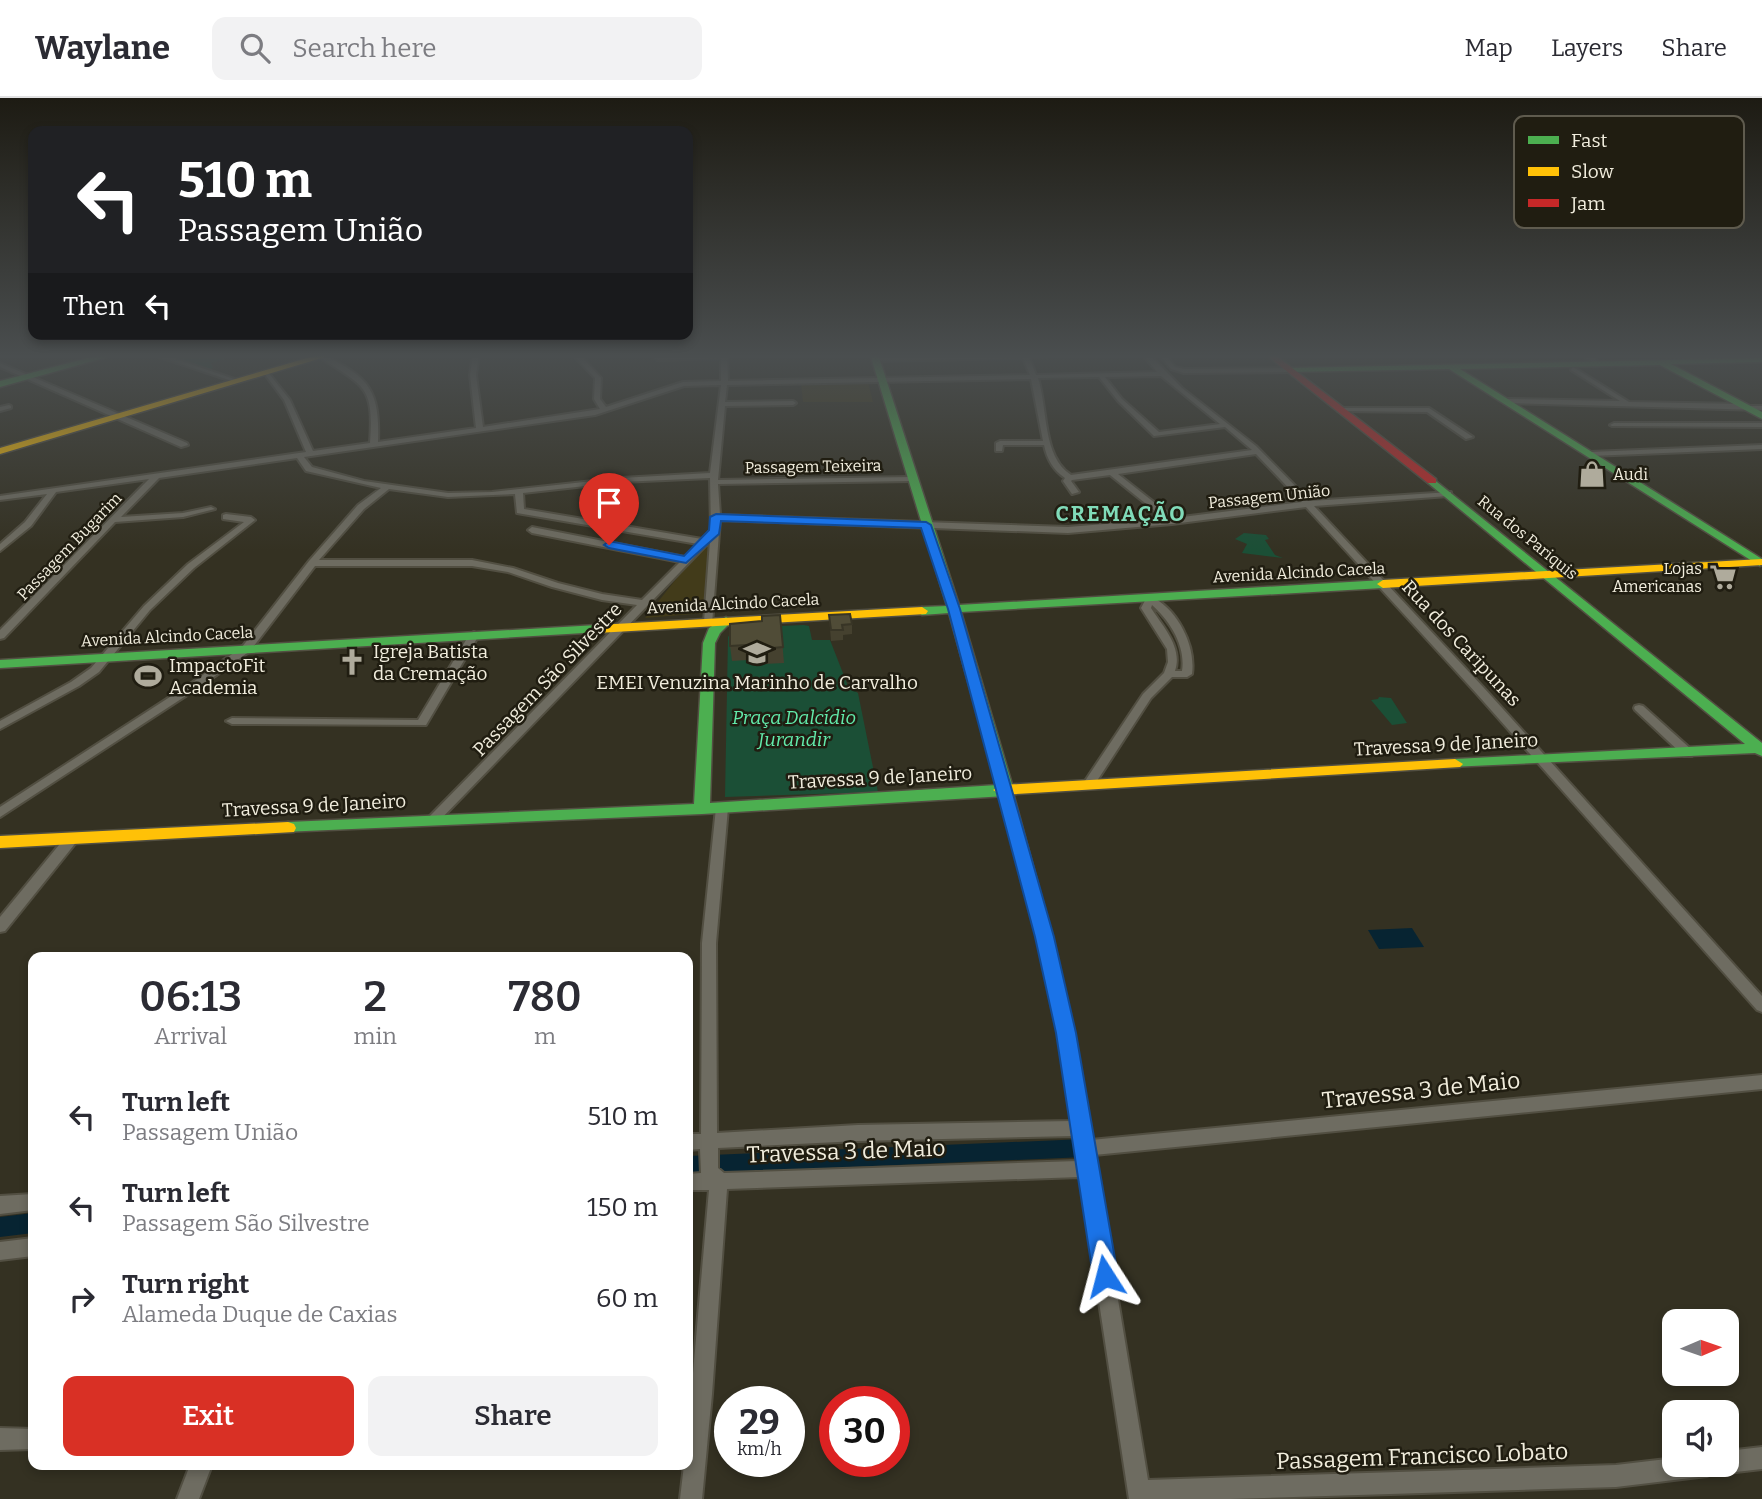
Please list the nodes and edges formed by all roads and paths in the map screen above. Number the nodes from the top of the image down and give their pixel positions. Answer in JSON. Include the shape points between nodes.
{"nodes":[{"id":1,"x":108,"y":419,"type":"edge"},
{"id":2,"x":127,"y":419,"type":"edge"},
{"id":3,"x":296,"y":419,"type":"edge"},
{"id":4,"x":374,"y":419,"type":"edge"},
{"id":5,"x":478,"y":419,"type":"edge"},
{"id":6,"x":550,"y":419,"type":"edge"},
{"id":7,"x":720,"y":419,"type":"edge"},
{"id":8,"x":893,"y":419,"type":"edge"},
{"id":9,"x":1043,"y":419,"type":"edge"},
{"id":10,"x":1142,"y":419,"type":"edge"},
{"id":11,"x":1218,"y":419,"type":"edge"},
{"id":12,"x":1352,"y":419,"type":"edge"},
{"id":13,"x":1443,"y":419,"type":"edge"},
{"id":14,"x":1535,"y":419,"type":"edge"},
{"id":15,"x":1226,"y":425,"type":"junction"},
{"id":16,"x":1614,"y":425,"type":"dead end"},
{"id":17,"x":1762,"y":425,"type":"edge"},
{"id":18,"x":480,"y":430,"type":"junction"},
{"id":19,"x":1469,"y":437,"type":"dead end"},
{"id":20,"x":1047,"y":443,"type":"junction"},
{"id":21,"x":184,"y":445,"type":"dead end"},
{"id":22,"x":374,"y":445,"type":"junction"},
{"id":23,"x":1762,"y":447,"type":"edge"},
{"id":24,"x":999,"y":449,"type":"dead end"},
{"id":25,"x":0,"y":451,"type":"edge"},
{"id":26,"x":1257,"y":452,"type":"junction"},
{"id":27,"x":311,"y":454,"type":"junction"},
{"id":28,"x":1590,"y":454,"type":"junction"},
{"id":29,"x":299,"y":456,"type":"junction"},
{"id":30,"x":1112,"y":473,"type":"junction"},
{"id":31,"x":157,"y":475,"type":"junction"},
{"id":32,"x":714,"y":478,"type":"junction"},
{"id":33,"x":1070,"y":478,"type":"junction"},
{"id":34,"x":912,"y":479,"type":"junction"},
{"id":35,"x":387,"y":486,"type":"junction"},
{"id":36,"x":53,"y":491,"type":"junction"},
{"id":37,"x":519,"y":491,"type":"junction"},
{"id":38,"x":1075,"y":492,"type":"dead end"},
{"id":39,"x":1448,"y":494,"type":"junction"},
{"id":40,"x":0,"y":498,"type":"edge"},
{"id":41,"x":1308,"y":504,"type":"junction"},
{"id":42,"x":211,"y":509,"type":"dead end"},
{"id":43,"x":226,"y":517,"type":"dead end"},
{"id":44,"x":716,"y":517,"type":"junction"},
{"id":45,"x":116,"y":520,"type":"junction"},
{"id":46,"x":1172,"y":521,"type":"junction"},
{"id":47,"x":926,"y":525,"type":"junction"},
{"id":48,"x":532,"y":530,"type":"dead end"},
{"id":49,"x":715,"y":531,"type":"junction"},
{"id":50,"x":703,"y":542,"type":"junction"},
{"id":51,"x":0,"y":548,"type":"edge"},
{"id":52,"x":686,"y":559,"type":"junction"},
{"id":53,"x":312,"y":563,"type":"junction"},
{"id":54,"x":1761,"y":563,"type":"edge"},
{"id":55,"x":1548,"y":575,"type":"junction"},
{"id":56,"x":1382,"y":585,"type":"junction"},
{"id":57,"x":1150,"y":598,"type":"junction"},
{"id":58,"x":644,"y":603,"type":"junction"},
{"id":59,"x":954,"y":609,"type":"junction"},
{"id":60,"x":726,"y":621,"type":"junction"},
{"id":61,"x":689,"y":622,"type":"junction"},
{"id":62,"x":709,"y":622,"type":"junction"},
{"id":63,"x":622,"y":626,"type":"junction"},
{"id":64,"x":474,"y":635,"type":"junction"},
{"id":65,"x":0,"y":636,"type":"edge"},
{"id":66,"x":709,"y":643,"type":"junction"},
{"id":67,"x":246,"y":649,"type":"junction"},
{"id":68,"x":106,"y":657,"type":"junction"},
{"id":69,"x":0,"y":664,"type":"edge"},
{"id":70,"x":1169,"y":674,"type":"junction"},
{"id":71,"x":1639,"y":708,"type":"dead end"},
{"id":72,"x":232,"y":721,"type":"dead end"},
{"id":73,"x":0,"y":726,"type":"edge"},
{"id":74,"x":1761,"y":749,"type":"edge"},
{"id":75,"x":1688,"y":753,"type":"junction"},
{"id":76,"x":1543,"y":760,"type":"junction"},
{"id":77,"x":1089,"y":784,"type":"junction"},
{"id":78,"x":1006,"y":791,"type":"junction"},
{"id":79,"x":722,"y":808,"type":"junction"},
{"id":80,"x":702,"y":809,"type":"junction"},
{"id":81,"x":0,"y":813,"type":"edge"},
{"id":82,"x":433,"y":821,"type":"junction"},
{"id":83,"x":73,"y":837,"type":"junction"},
{"id":84,"x":0,"y":842,"type":"edge"},
{"id":85,"x":0,"y":927,"type":"edge"},
{"id":86,"x":1762,"y":1006,"type":"edge"},
{"id":87,"x":1762,"y":1082,"type":"edge"},
{"id":88,"x":1081,"y":1128,"type":"junction"},
{"id":89,"x":710,"y":1140,"type":"junction"},
{"id":90,"x":693,"y":1142,"type":"edge"},
{"id":91,"x":1085,"y":1148,"type":"junction"},
{"id":92,"x":1089,"y":1169,"type":"junction"},
{"id":93,"x":714,"y":1175,"type":"junction"},
{"id":94,"x":693,"y":1181,"type":"edge"},
{"id":95,"x":28,"y":1202,"type":"edge"},
{"id":96,"x":0,"y":1205,"type":"edge"},
{"id":97,"x":28,"y":1248,"type":"edge"},
{"id":98,"x":0,"y":1251,"type":"edge"},
{"id":99,"x":28,"y":1438,"type":"edge"},
{"id":100,"x":0,"y":1439,"type":"edge"},
{"id":101,"x":1762,"y":1458,"type":"edge"},
{"id":102,"x":1739,"y":1461,"type":"edge"},
{"id":103,"x":199,"y":1470,"type":"edge"},
{"id":104,"x":1662,"y":1470,"type":"edge"},
{"id":105,"x":1139,"y":1495,"type":"edge"},
{"id":106,"x":188,"y":1499,"type":"edge"},
{"id":107,"x":691,"y":1499,"type":"edge"}],
"edges":[{"from":1,"to":25,"type":"main road"},
{"from":2,"to":21,"type":"street"},
{"from":3,"to":27,"type":"street"},
{"from":4,"to":22,"type":"street"},
{"from":5,"to":18,"type":"street"},
{"from":6,"to":18,"type":"street"},
{"from":7,"to":32,"type":"street"},
{"from":8,"to":34,"type":"main road"},
{"from":9,"to":20,"type":"street"},
{"from":10,"to":15,"type":"street","via":[[1157,433]]},
{"from":11,"to":15,"type":"street","name":"Rua dos Caripunas"},
{"from":12,"to":39,"type":"main road","name":"Rua dos Pariquis"},
{"from":13,"to":19,"type":"street"},
{"from":14,"to":28,"type":"main road"},
{"from":15,"to":26,"type":"street","name":"Rua dos Caripunas"},
{"from":16,"to":17,"type":"street"},
{"from":18,"to":22,"type":"street"},
{"from":20,"to":24,"type":"street","via":[[1000,443]]},
{"from":20,"to":33,"type":"street","via":[[1059,471]]},
{"from":22,"to":27,"type":"street"},
{"from":23,"to":28,"type":"street"},
{"from":26,"to":30,"type":"street"},
{"from":26,"to":41,"type":"street","name":"Rua dos Caripunas"},
{"from":27,"to":29,"type":"street"},
{"from":28,"to":54,"type":"main road"},
{"from":29,"to":31,"type":"street"},
{"from":29,"to":35,"type":"street","name":"Passagem Teixeira","via":[[309,469]]},
{"from":30,"to":33,"type":"street"},
{"from":30,"to":46,"type":"street"},
{"from":31,"to":36,"type":"street"},
{"from":31,"to":45,"type":"street","name":"Passagem Bugarim"},
{"from":32,"to":34,"type":"street","name":"Passagem Teixeira"},
{"from":32,"to":37,"type":"street","name":"Passagem Teixeira","via":[[621,480]]},
{"from":32,"to":44,"type":"street"},
{"from":33,"to":38,"type":"street","via":[[1067,481]]},
{"from":34,"to":47,"type":"main road"},
{"from":35,"to":37,"type":"street","name":"Passagem Teixeira","via":[[448,495]]},
{"from":35,"to":53,"type":"street","via":[[360,507]]},
{"from":36,"to":40,"type":"street"},
{"from":36,"to":51,"type":"street","via":[[29,524]]},
{"from":37,"to":50,"type":"street","via":[[520,510]]},
{"from":39,"to":41,"type":"street","name":"Passagem União"},
{"from":39,"to":55,"type":"main road","name":"Rua dos Pariquis"},
{"from":41,"to":46,"type":"street","name":"Passagem União"},
{"from":41,"to":56,"type":"street","name":"Rua dos Caripunas"},
{"from":42,"to":45,"type":"street"},
{"from":43,"to":68,"type":"street","via":[[251,520],[191,566]]},
{"from":44,"to":47,"type":"street","name":"Passagem União"},
{"from":44,"to":49,"type":"street"},
{"from":45,"to":65,"type":"street","name":"Passagem Bugarim"},
{"from":46,"to":47,"type":"street","name":"Passagem União","via":[[1048,530]]},
{"from":47,"to":59,"type":"main road"},
{"from":48,"to":52,"type":"street"},
{"from":49,"to":50,"type":"street","name":"Passagem São Silvestre"},
{"from":49,"to":62,"type":"street"},
{"from":50,"to":52,"type":"street","name":"Passagem São Silvestre"},
{"from":52,"to":58,"type":"street","name":"Passagem São Silvestre"},
{"from":53,"to":58,"type":"street","via":[[472,563],[602,597]]},
{"from":53,"to":67,"type":"street"},
{"from":54,"to":55,"type":"main road","name":"Avenida Alcindo Cacela"},
{"from":55,"to":56,"type":"main road","name":"Avenida Alcindo Cacela"},
{"from":55,"to":74,"type":"main road","name":"Rua dos Pariquis"},
{"from":56,"to":57,"type":"main road","name":"Avenida Alcindo Cacela"},
{"from":56,"to":76,"type":"street","name":"Rua dos Caripunas"},
{"from":57,"to":59,"type":"main road","name":"Avenida Alcindo Cacela"},
{"from":57,"to":70,"type":"street","via":[[1146,608],[1172,649]]},
{"from":57,"to":70,"type":"street","via":[[1162,606],[1188,652],[1186,675]]},
{"from":58,"to":63,"type":"street","name":"Passagem São Silvestre"},
{"from":59,"to":60,"type":"main road","name":"Avenida Alcindo Cacela"},
{"from":59,"to":78,"type":"main road"},
{"from":60,"to":62,"type":"main road","name":"Avenida Alcindo Cacela"},
{"from":60,"to":66,"type":"main road"},
{"from":61,"to":62,"type":"main road","name":"Avenida Alcindo Cacela"},
{"from":61,"to":63,"type":"main road","name":"Avenida Alcindo Cacela"},
{"from":61,"to":66,"type":"main road","via":[[705,632]]},
{"from":63,"to":64,"type":"main road","name":"Avenida Alcindo Cacela"},
{"from":63,"to":82,"type":"street","name":"Passagem São Silvestre"},
{"from":64,"to":67,"type":"main road","name":"Avenida Alcindo Cacela"},
{"from":64,"to":72,"type":"street","via":[[422,723]]},
{"from":66,"to":80,"type":"main road"},
{"from":67,"to":68,"type":"main road","name":"Avenida Alcindo Cacela"},
{"from":67,"to":81,"type":"street"},
{"from":68,"to":69,"type":"main road","name":"Avenida Alcindo Cacela"},
{"from":68,"to":73,"type":"street","via":[[75,684]]},
{"from":70,"to":77,"type":"street","via":[[1147,696]]},
{"from":71,"to":75,"type":"street"},
{"from":74,"to":75,"type":"main road","name":"Travessa 9 de Janeiro"},
{"from":75,"to":76,"type":"main road","name":"Travessa 9 de Janeiro"},
{"from":76,"to":77,"type":"main road","name":"Travessa 9 de Janeiro"},
{"from":76,"to":86,"type":"street","name":"Rua dos Caripunas"},
{"from":77,"to":78,"type":"main road","name":"Travessa 9 de Janeiro"},
{"from":78,"to":79,"type":"main road","name":"Travessa 9 de Janeiro"},
{"from":78,"to":88,"type":"street","via":[[1055,985]]},
{"from":79,"to":80,"type":"main road","name":"Travessa 9 de Janeiro"},
{"from":79,"to":89,"type":"street","via":[[709,943]]},
{"from":80,"to":82,"type":"main road","name":"Travessa 9 de Janeiro"},
{"from":82,"to":83,"type":"main road","name":"Travessa 9 de Janeiro"},
{"from":83,"to":84,"type":"main road","name":"Travessa 9 de Janeiro"},
{"from":83,"to":85,"type":"street"},
{"from":87,"to":91,"type":"street","name":"Travessa 3 de Maio"},
{"from":88,"to":89,"type":"street","name":"Travessa 3 de Maio"},
{"from":88,"to":91,"type":"street"},
{"from":89,"to":90,"type":"street","name":"Travessa 3 de Maio"},
{"from":89,"to":93,"type":"street"},
{"from":91,"to":92,"type":"street"},
{"from":92,"to":93,"type":"street","name":"Travessa 3 de Maio"},
{"from":92,"to":105,"type":"street"},
{"from":93,"to":94,"type":"street","name":"Travessa 3 de Maio"},
{"from":93,"to":107,"type":"street","via":[[702,1394]]},
{"from":95,"to":96,"type":"street"},
{"from":97,"to":98,"type":"street"},
{"from":99,"to":100,"type":"street"},
{"from":101,"to":102,"type":"street"},
{"from":103,"to":106,"type":"street"},
{"from":104,"to":105,"type":"street","name":"Passagem Francisco Lobato"}]}
